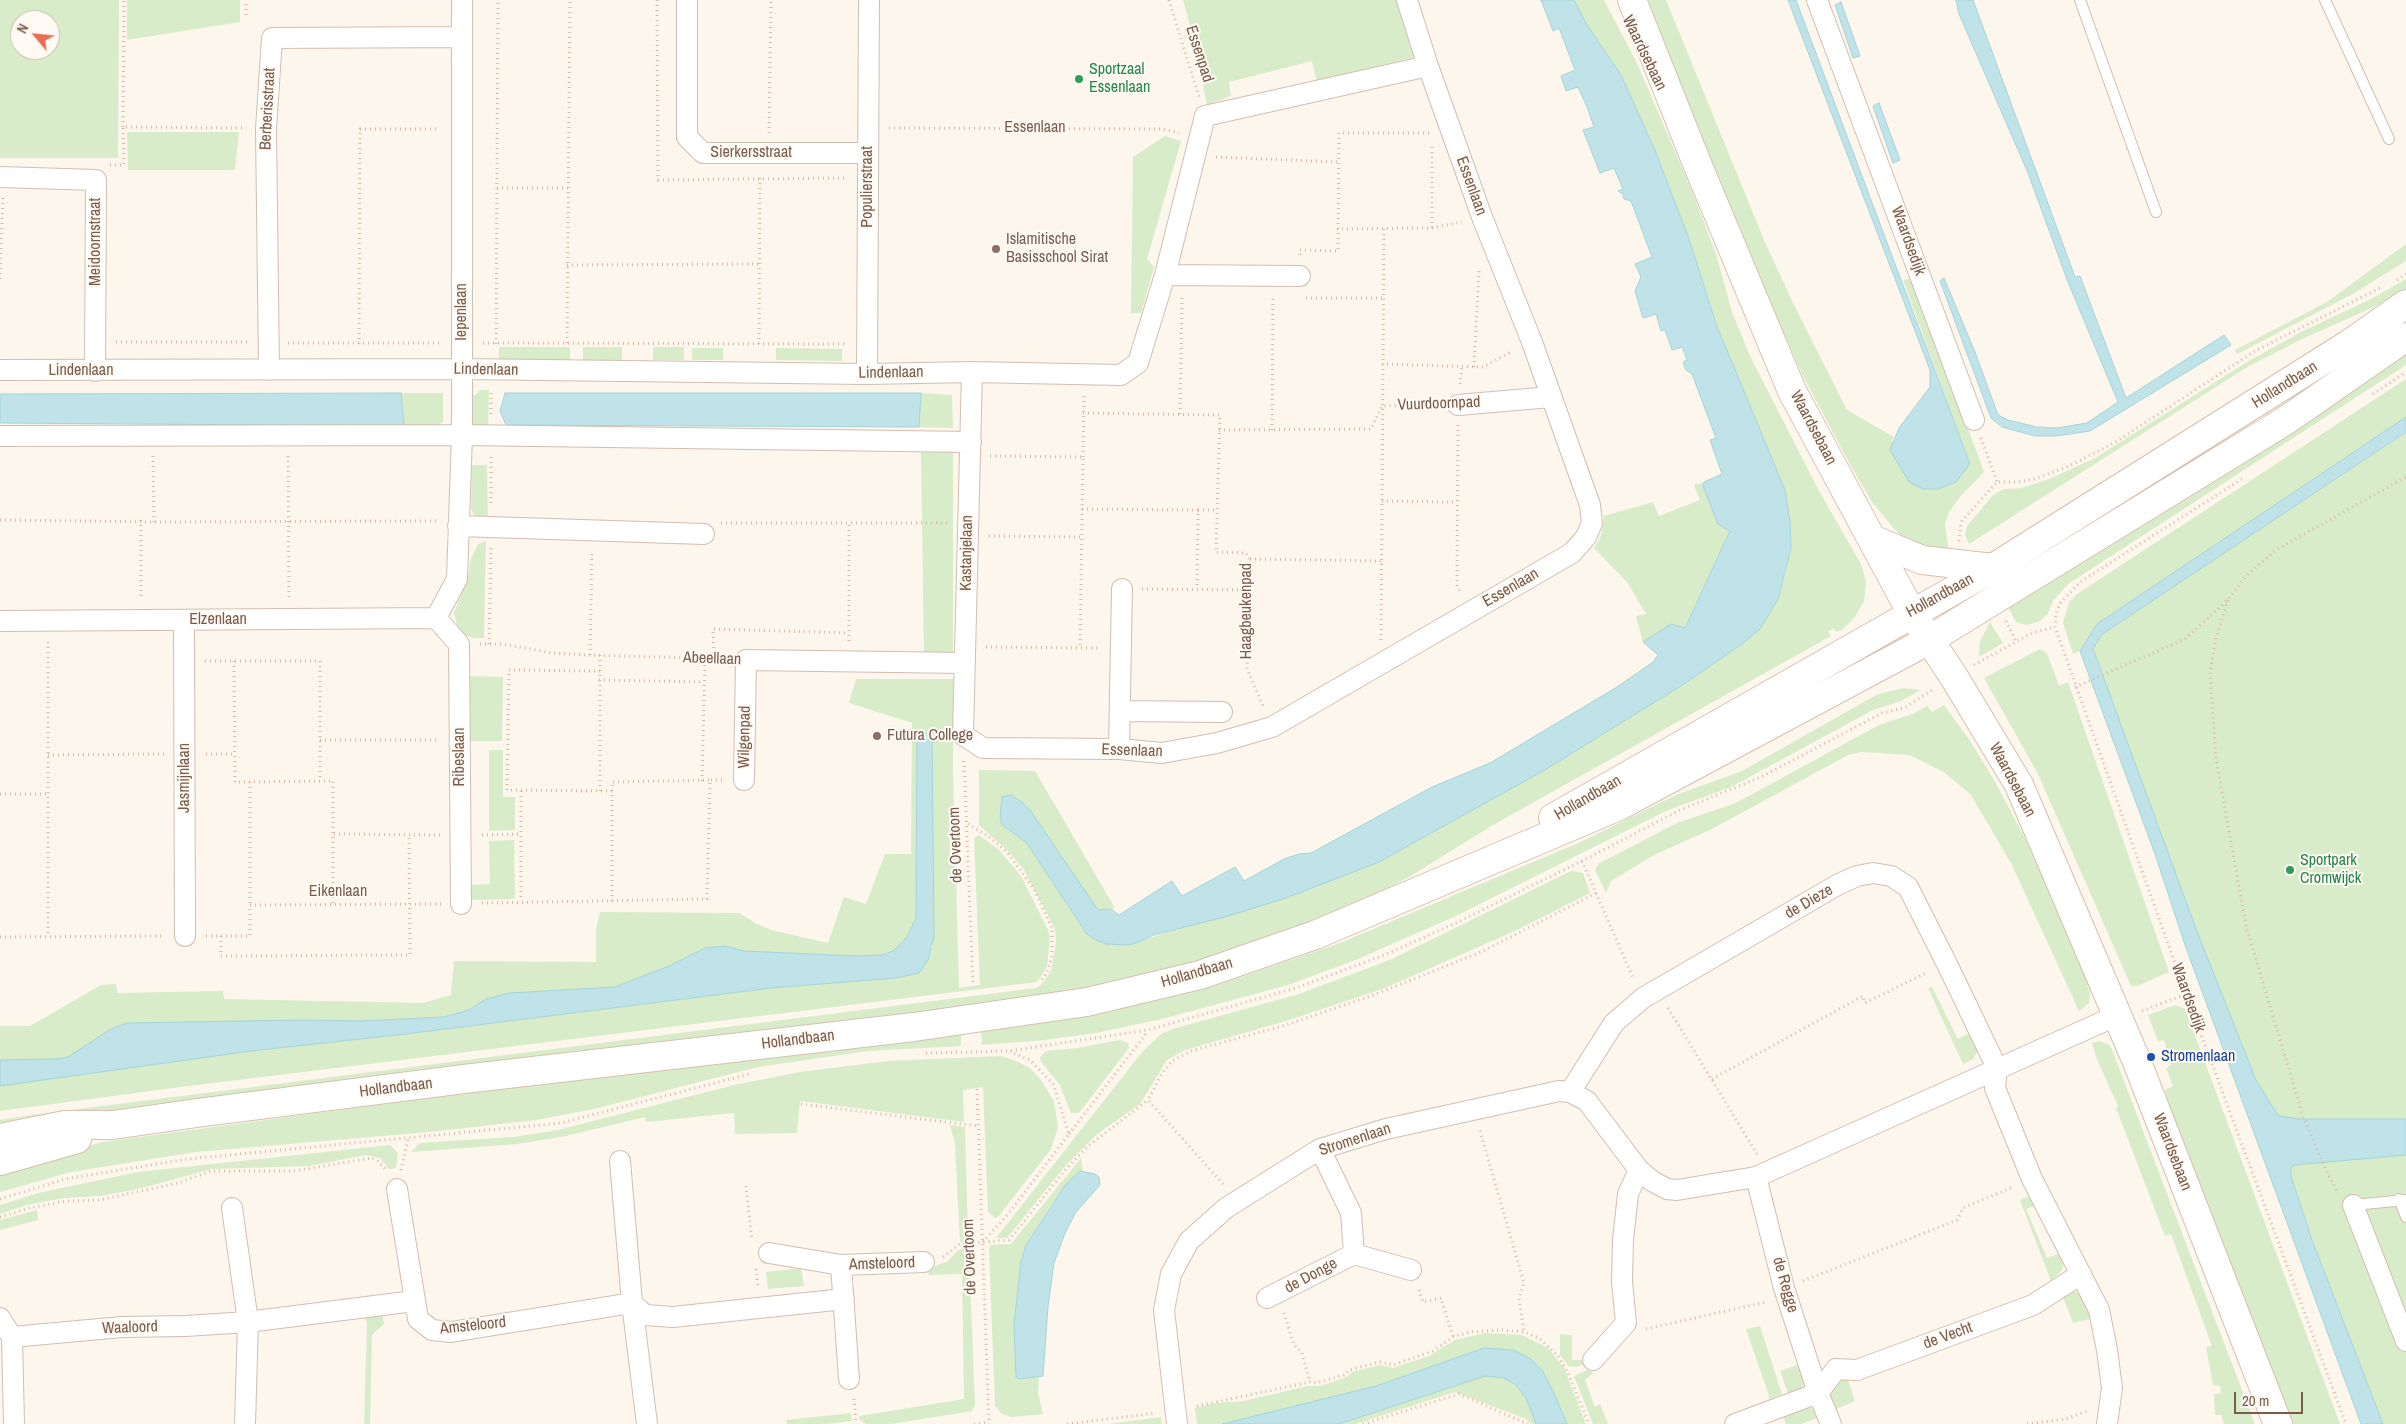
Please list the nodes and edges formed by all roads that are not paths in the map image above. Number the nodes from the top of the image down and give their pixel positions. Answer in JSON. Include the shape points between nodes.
{"nodes":[{"id":1,"x":462,"y":0,"type":"edge"},
{"id":2,"x":687,"y":0,"type":"edge"},
{"id":3,"x":869,"y":0,"type":"edge"},
{"id":4,"x":1407,"y":0,"type":"edge"},
{"id":5,"x":1619,"y":0,"type":"edge"},
{"id":6,"x":1632,"y":0,"type":"edge"},
{"id":7,"x":1817,"y":0,"type":"edge"},
{"id":8,"x":2080,"y":0,"type":"edge"},
{"id":9,"x":2325,"y":0,"type":"edge"},
{"id":10,"x":462,"y":37,"type":"junction"},
{"id":11,"x":1428,"y":66,"type":"junction"},
{"id":12,"x":2389,"y":139,"type":"dead end"},
{"id":13,"x":868,"y":153,"type":"junction"},
{"id":14,"x":1696,"y":161,"type":"junction"},
{"id":15,"x":2,"y":177,"type":"edge"},
{"id":16,"x":2156,"y":212,"type":"dead end"},
{"id":17,"x":1174,"y":275,"type":"junction"},
{"id":18,"x":1300,"y":276,"type":"road end"},
{"id":19,"x":2406,"y":304,"type":"edge"},
{"id":20,"x":2406,"y":337,"type":"edge"},
{"id":21,"x":462,"y":369,"type":"junction"},
{"id":22,"x":0,"y":370,"type":"edge"},
{"id":23,"x":269,"y":370,"type":"junction"},
{"id":24,"x":95,"y":371,"type":"junction"},
{"id":25,"x":972,"y":372,"type":"junction"},
{"id":26,"x":867,"y":374,"type":"junction"},
{"id":27,"x":1551,"y":397,"type":"junction"},
{"id":28,"x":1458,"y":405,"type":"road end"},
{"id":29,"x":1974,"y":420,"type":"road end"},
{"id":30,"x":462,"y":435,"type":"junction"},
{"id":31,"x":0,"y":436,"type":"edge"},
{"id":32,"x":970,"y":448,"type":"junction"},
{"id":33,"x":458,"y":523,"type":"junction"},
{"id":34,"x":704,"y":534,"type":"road end"},
{"id":35,"x":1872,"y":539,"type":"junction"},
{"id":36,"x":1992,"y":568,"type":"junction"},
{"id":37,"x":1122,"y":588,"type":"road end"},
{"id":38,"x":1911,"y":612,"type":"junction"},
{"id":39,"x":436,"y":618,"type":"junction"},
{"id":40,"x":184,"y":620,"type":"junction"},
{"id":41,"x":0,"y":621,"type":"edge"},
{"id":42,"x":1929,"y":640,"type":"junction"},
{"id":43,"x":965,"y":655,"type":"junction"},
{"id":44,"x":746,"y":660,"type":"joint"},
{"id":45,"x":1120,"y":711,"type":"junction"},
{"id":46,"x":1222,"y":712,"type":"dead end"},
{"id":47,"x":963,"y":735,"type":"joint"},
{"id":48,"x":1119,"y":750,"type":"junction"},
{"id":49,"x":744,"y":780,"type":"road end"},
{"id":50,"x":1463,"y":871,"type":"junction"},
{"id":51,"x":460,"y":904,"type":"road end"},
{"id":52,"x":185,"y":936,"type":"road end"},
{"id":53,"x":2118,"y":1015,"type":"junction"},
{"id":54,"x":1997,"y":1068,"type":"junction"},
{"id":55,"x":1570,"y":1092,"type":"junction"},
{"id":56,"x":113,"y":1126,"type":"junction"},
{"id":57,"x":0,"y":1138,"type":"edge"},
{"id":58,"x":1320,"y":1149,"type":"junction"},
{"id":59,"x":0,"y":1161,"type":"edge"},
{"id":60,"x":620,"y":1161,"type":"dead end"},
{"id":61,"x":1639,"y":1170,"type":"junction"},
{"id":62,"x":1762,"y":1174,"type":"junction"},
{"id":63,"x":397,"y":1189,"type":"road end"},
{"id":64,"x":2402,"y":1200,"type":"edge"},
{"id":65,"x":2353,"y":1205,"type":"joint"},
{"id":66,"x":232,"y":1208,"type":"dead end"},
{"id":67,"x":2406,"y":1218,"type":"edge"},
{"id":68,"x":769,"y":1253,"type":"dead end"},
{"id":69,"x":1354,"y":1254,"type":"junction"},
{"id":70,"x":924,"y":1262,"type":"road end"},
{"id":71,"x":841,"y":1265,"type":"junction"},
{"id":72,"x":1411,"y":1270,"type":"road end"},
{"id":73,"x":2081,"y":1274,"type":"junction"},
{"id":74,"x":1273,"y":1296,"type":"road end"},
{"id":75,"x":844,"y":1300,"type":"junction"},
{"id":76,"x":414,"y":1301,"type":"junction"},
{"id":77,"x":632,"y":1303,"type":"junction"},
{"id":78,"x":0,"y":1318,"type":"edge"},
{"id":79,"x":248,"y":1322,"type":"junction"},
{"id":80,"x":12,"y":1338,"type":"junction"},
{"id":81,"x":2406,"y":1341,"type":"edge"},
{"id":82,"x":1593,"y":1360,"type":"dead end"},
{"id":83,"x":849,"y":1379,"type":"dead end"},
{"id":84,"x":1818,"y":1393,"type":"junction"},
{"id":85,"x":1177,"y":1417,"type":"edge"},
{"id":86,"x":14,"y":1424,"type":"edge"},
{"id":87,"x":244,"y":1424,"type":"edge"},
{"id":88,"x":647,"y":1424,"type":"edge"},
{"id":89,"x":1735,"y":1424,"type":"edge"},
{"id":90,"x":1831,"y":1424,"type":"edge"},
{"id":91,"x":2107,"y":1424,"type":"edge"},
{"id":92,"x":2278,"y":1424,"type":"edge"}],
"edges":[{"from":1,"to":10,"type":"street","name":"Iepenlaan"},
{"from":2,"to":13,"type":"street","name":"Sierkersstraat","via":[[687,137],[703,154]]},
{"from":3,"to":13,"type":"street","name":"Populierstraat"},
{"from":4,"to":11,"type":"street","name":"Essenlaan"},
{"from":5,"to":14,"type":"main road","name":"Waardsebaan"},
{"from":6,"to":14,"type":"main road","name":"Waardsebaan"},
{"from":7,"to":29,"type":"street","name":"Waardsedijk"},
{"from":8,"to":16,"type":"lane"},
{"from":9,"to":12,"type":"lane"},
{"from":10,"to":21,"type":"street","name":"Iepenlaan"},
{"from":10,"to":23,"type":"street","name":"Berberisstraat","via":[[272,38],[266,129]]},
{"from":11,"to":17,"type":"street","via":[[1205,116]]},
{"from":11,"to":27,"type":"street","name":"Essenlaan"},
{"from":13,"to":26,"type":"street","name":"Populierstraat"},
{"from":14,"to":35,"type":"main road","name":"Waardsebaan","via":[[1792,391]]},
{"from":15,"to":24,"type":"street","name":"Meidoornstraat","via":[[96,180]]},
{"from":17,"to":18,"type":"street"},
{"from":17,"to":25,"type":"street","via":[[1138,363],[1121,375]]},
{"from":19,"to":36,"type":"main road","name":"Hollandbaan","via":[[2333,354]]},
{"from":20,"to":42,"type":"main road","name":"Hollandbaan","via":[[2288,419]]},
{"from":21,"to":23,"type":"street","name":"Lindenlaan"},
{"from":21,"to":26,"type":"street","name":"Lindenlaan"},
{"from":21,"to":30,"type":"street","name":"Iepenlaan"},
{"from":22,"to":24,"type":"street","name":"Lindenlaan"},
{"from":23,"to":24,"type":"street","name":"Lindenlaan"},
{"from":25,"to":26,"type":"street","name":"Lindenlaan"},
{"from":25,"to":32,"type":"street","name":"Kastanjelaan"},
{"from":27,"to":28,"type":"street","name":"Vuurdoornpad"},
{"from":27,"to":48,"type":"street","name":"Essenlaan","via":[[1590,505],[1592,523],[1572,553],[1272,727],[1217,744],[1162,753]]},
{"from":30,"to":31,"type":"street"},
{"from":30,"to":32,"type":"street"},
{"from":30,"to":33,"type":"street","name":"Iepenlaan"},
{"from":32,"to":43,"type":"street","name":"Kastanjelaan"},
{"from":33,"to":34,"type":"street"},
{"from":33,"to":39,"type":"street","name":"Iepenlaan","via":[[457,579]]},
{"from":35,"to":36,"type":"main road","via":[[1922,560]]},
{"from":35,"to":38,"type":"main road","name":"Waardsebaan"},
{"from":36,"to":38,"type":"main road","name":"Hollandbaan"},
{"from":37,"to":45,"type":"street"},
{"from":38,"to":42,"type":"main road","name":"Waardsebaan"},
{"from":38,"to":50,"type":"main road","name":"Hollandbaan"},
{"from":39,"to":40,"type":"street","name":"Elzenlaan"},
{"from":39,"to":51,"type":"street","name":"Ribeslaan","via":[[460,644]]},
{"from":40,"to":41,"type":"street","name":"Elzenlaan"},
{"from":40,"to":52,"type":"street","name":"Jasmijnlaan"},
{"from":42,"to":50,"type":"main road","name":"Hollandbaan","via":[[1619,806]]},
{"from":42,"to":53,"type":"main road","name":"Waardsebaan","via":[[2019,785]]},
{"from":43,"to":44,"type":"street","name":"Abeellaan","via":[[849,662]]},
{"from":43,"to":47,"type":"street","name":"Kastanjelaan"},
{"from":44,"to":49,"type":"street","name":"Wilgenpad"},
{"from":45,"to":46,"type":"street"},
{"from":45,"to":48,"type":"street"},
{"from":47,"to":48,"type":"street","name":"Essenlaan","via":[[983,748]]},
{"from":50,"to":56,"type":"main road","name":"Hollandbaan","via":[[1307,938],[1200,975],[1087,1002],[914,1027],[434,1083]]},
{"from":53,"to":54,"type":"street"},
{"from":53,"to":92,"type":"main road","name":"Waardsebaan"},
{"from":54,"to":55,"type":"street","name":"de Dieze","via":[[1908,887],[1891,876],[1873,873],[1839,884],[1650,994],[1614,1023]]},
{"from":54,"to":62,"type":"street"},
{"from":54,"to":73,"type":"street","via":[[1995,1088],[2032,1179]]},
{"from":55,"to":58,"type":"street","name":"Stromenlaan","via":[[1559,1091],[1386,1129]]},
{"from":55,"to":61,"type":"street","via":[[1587,1101]]},
{"from":56,"to":57,"type":"main road","name":"Hollandbaan","via":[[65,1125]]},
{"from":56,"to":59,"type":"main road","name":"Hollandbaan"},
{"from":58,"to":69,"type":"street","name":"de Donge","via":[[1352,1213]]},
{"from":58,"to":85,"type":"street","name":"Stromenlaan","via":[[1237,1200],[1189,1241],[1171,1274],[1164,1310]]},
{"from":60,"to":77,"type":"street"},
{"from":61,"to":62,"type":"street","via":[[1659,1185],[1677,1190]]},
{"from":61,"to":82,"type":"street","via":[[1628,1194],[1622,1240],[1626,1323]]},
{"from":62,"to":84,"type":"street","name":"de Regge","via":[[1786,1293]]},
{"from":63,"to":76,"type":"street","name":"Amsteloord"},
{"from":64,"to":65,"type":"lane"},
{"from":64,"to":67,"type":"lane"},
{"from":65,"to":81,"type":"street"},
{"from":66,"to":79,"type":"street"},
{"from":68,"to":71,"type":"street","name":"Amsteloord"},
{"from":69,"to":72,"type":"street","name":"de Donge"},
{"from":69,"to":74,"type":"street","name":"de Donge"},
{"from":70,"to":71,"type":"street","name":"Amsteloord"},
{"from":71,"to":75,"type":"street","name":"Amsteloord"},
{"from":73,"to":84,"type":"street","name":"de Vecht","via":[[2033,1305],[1857,1370],[1836,1369]]},
{"from":73,"to":91,"type":"street","via":[[2099,1310],[2108,1350],[2112,1388]]},
{"from":75,"to":77,"type":"street","via":[[673,1318],[645,1315]]},
{"from":75,"to":83,"type":"street","name":"Amsteloord"},
{"from":76,"to":77,"type":"street","name":"Amsteloord","via":[[418,1319],[432,1330],[450,1332]]},
{"from":76,"to":79,"type":"street","name":"Waaloord"},
{"from":77,"to":88,"type":"street"},
{"from":78,"to":80,"type":"street"},
{"from":79,"to":80,"type":"street","name":"Waaloord","via":[[122,1327]]},
{"from":79,"to":87,"type":"street"},
{"from":80,"to":86,"type":"street"},
{"from":84,"to":89,"type":"street"},
{"from":84,"to":90,"type":"street","name":"de Regge"}]}
